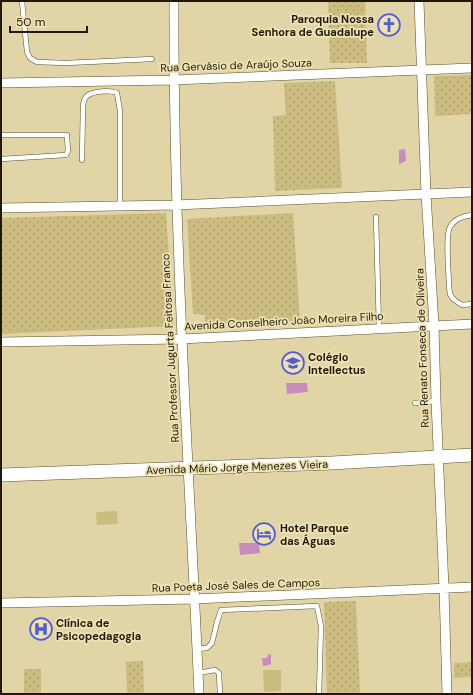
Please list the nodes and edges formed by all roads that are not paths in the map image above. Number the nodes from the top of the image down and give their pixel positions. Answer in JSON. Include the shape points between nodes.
{"nodes":[{"id":1,"x":22,"y":1,"type":"edge"},
{"id":2,"x":174,"y":1,"type":"edge"},
{"id":3,"x":419,"y":1,"type":"edge"},
{"id":4,"x":152,"y":59,"type":"dead end"},
{"id":5,"x":472,"y":68,"type":"edge"},
{"id":6,"x":422,"y":70,"type":"junction"},
{"id":7,"x":173,"y":80,"type":"junction"},
{"id":8,"x":1,"y":84,"type":"edge"},
{"id":9,"x":1,"y":135,"type":"edge"},
{"id":10,"x":1,"y":159,"type":"edge"},
{"id":11,"x":82,"y":160,"type":"dead end"},
{"id":12,"x":472,"y":192,"type":"edge"},
{"id":13,"x":426,"y":194,"type":"junction"},
{"id":14,"x":176,"y":205,"type":"junction"},
{"id":15,"x":120,"y":206,"type":"junction"},
{"id":16,"x":1,"y":208,"type":"edge"},
{"id":17,"x":472,"y":215,"type":"edge"},
{"id":18,"x":376,"y":217,"type":"dead end"},
{"id":19,"x":472,"y":304,"type":"edge"},
{"id":20,"x":472,"y":324,"type":"edge"},
{"id":21,"x":434,"y":325,"type":"junction"},
{"id":22,"x":379,"y":328,"type":"junction"},
{"id":23,"x":181,"y":339,"type":"junction"},
{"id":24,"x":1,"y":342,"type":"edge"},
{"id":25,"x":436,"y":401,"type":"junction"},
{"id":26,"x":415,"y":403,"type":"dead end"},
{"id":27,"x":472,"y":456,"type":"edge"},
{"id":28,"x":439,"y":458,"type":"junction"},
{"id":29,"x":188,"y":469,"type":"junction"},
{"id":30,"x":1,"y":475,"type":"edge"},
{"id":31,"x":472,"y":587,"type":"edge"},
{"id":32,"x":444,"y":588,"type":"junction"},
{"id":33,"x":194,"y":599,"type":"junction"},
{"id":34,"x":1,"y":603,"type":"edge"},
{"id":35,"x":197,"y":649,"type":"junction"},
{"id":36,"x":198,"y":673,"type":"junction"},
{"id":37,"x":199,"y":694,"type":"edge"},
{"id":38,"x":220,"y":694,"type":"edge"},
{"id":39,"x":319,"y":694,"type":"edge"},
{"id":40,"x":447,"y":694,"type":"edge"}],
"edges":[{"from":1,"to":4,"type":"lane","via":[[27,52],[30,58],[37,62]]},
{"from":2,"to":7,"type":"street","name":"Rua Professor Jugurta Feitosa Franco"},
{"from":3,"to":6,"type":"street","name":"Rua Renato Fonseca de Oliveira"},
{"from":5,"to":6,"type":"street","name":"Rua Gervásio de Araújo Souza"},
{"from":6,"to":7,"type":"street","name":"Rua Gervásio de Araújo Souza"},
{"from":6,"to":13,"type":"street","name":"Rua Renato Fonseca de Oliveira"},
{"from":7,"to":8,"type":"street","name":"Rua Gervásio de Araújo Souza"},
{"from":7,"to":14,"type":"street","name":"Rua Professor Jugurta Feitosa Franco"},
{"from":9,"to":10,"type":"lane","via":[[65,134],[68,151],[66,155]]},
{"from":11,"to":15,"type":"lane","via":[[84,99],[95,92],[117,93],[120,111]]},
{"from":12,"to":13,"type":"street"},
{"from":13,"to":14,"type":"street"},
{"from":13,"to":21,"type":"street","name":"Rua Renato Fonseca de Oliveira"},
{"from":14,"to":15,"type":"street"},
{"from":14,"to":23,"type":"street","name":"Rua Professor Jugurta Feitosa Franco"},
{"from":15,"to":16,"type":"street"},
{"from":17,"to":19,"type":"lane","via":[[462,217],[450,226],[448,236],[450,294],[462,305]]},
{"from":18,"to":22,"type":"lane"},
{"from":20,"to":21,"type":"street","name":"Avenida Conselheiro João Moreira Filho"},
{"from":21,"to":22,"type":"street","name":"Avenida Conselheiro João Moreira Filho"},
{"from":21,"to":25,"type":"street","name":"Rua Renato Fonseca de Oliveira"},
{"from":22,"to":23,"type":"street","name":"Avenida Conselheiro João Moreira Filho"},
{"from":23,"to":24,"type":"street","name":"Avenida Conselheiro João Moreira Filho"},
{"from":23,"to":29,"type":"street","name":"Rua Professor Jugurta Feitosa Franco"},
{"from":25,"to":26,"type":"lane"},
{"from":25,"to":28,"type":"street","name":"Rua Renato Fonseca de Oliveira"},
{"from":27,"to":28,"type":"street","name":"Avenida Mário Jorge Menezes Vieira"},
{"from":28,"to":29,"type":"street","name":"Avenida Mário Jorge Menezes Vieira"},
{"from":28,"to":32,"type":"street","name":"Rua Renato Fonseca de Oliveira"},
{"from":29,"to":30,"type":"street","name":"Avenida Mário Jorge Menezes Vieira"},
{"from":29,"to":33,"type":"street","name":"Rua Professor Jugurta Feitosa Franco"},
{"from":31,"to":32,"type":"street","name":"Rua Poeta José Sales de Campos"},
{"from":32,"to":33,"type":"street","name":"Rua Poeta José Sales de Campos"},
{"from":32,"to":40,"type":"street","name":"Rua Renato Fonseca de Oliveira"},
{"from":33,"to":34,"type":"street","name":"Rua Poeta José Sales de Campos"},
{"from":33,"to":35,"type":"street","name":"Rua Professor Jugurta Feitosa Franco"},
{"from":35,"to":36,"type":"street","name":"Rua Professor Jugurta Feitosa Franco"},
{"from":35,"to":39,"type":"lane","via":[[207,648],[212,643],[221,610],[317,606],[320,626]]},
{"from":36,"to":37,"type":"street","name":"Rua Professor Jugurta Feitosa Franco"},
{"from":36,"to":38,"type":"lane","via":[[215,670],[219,673]]}]}
